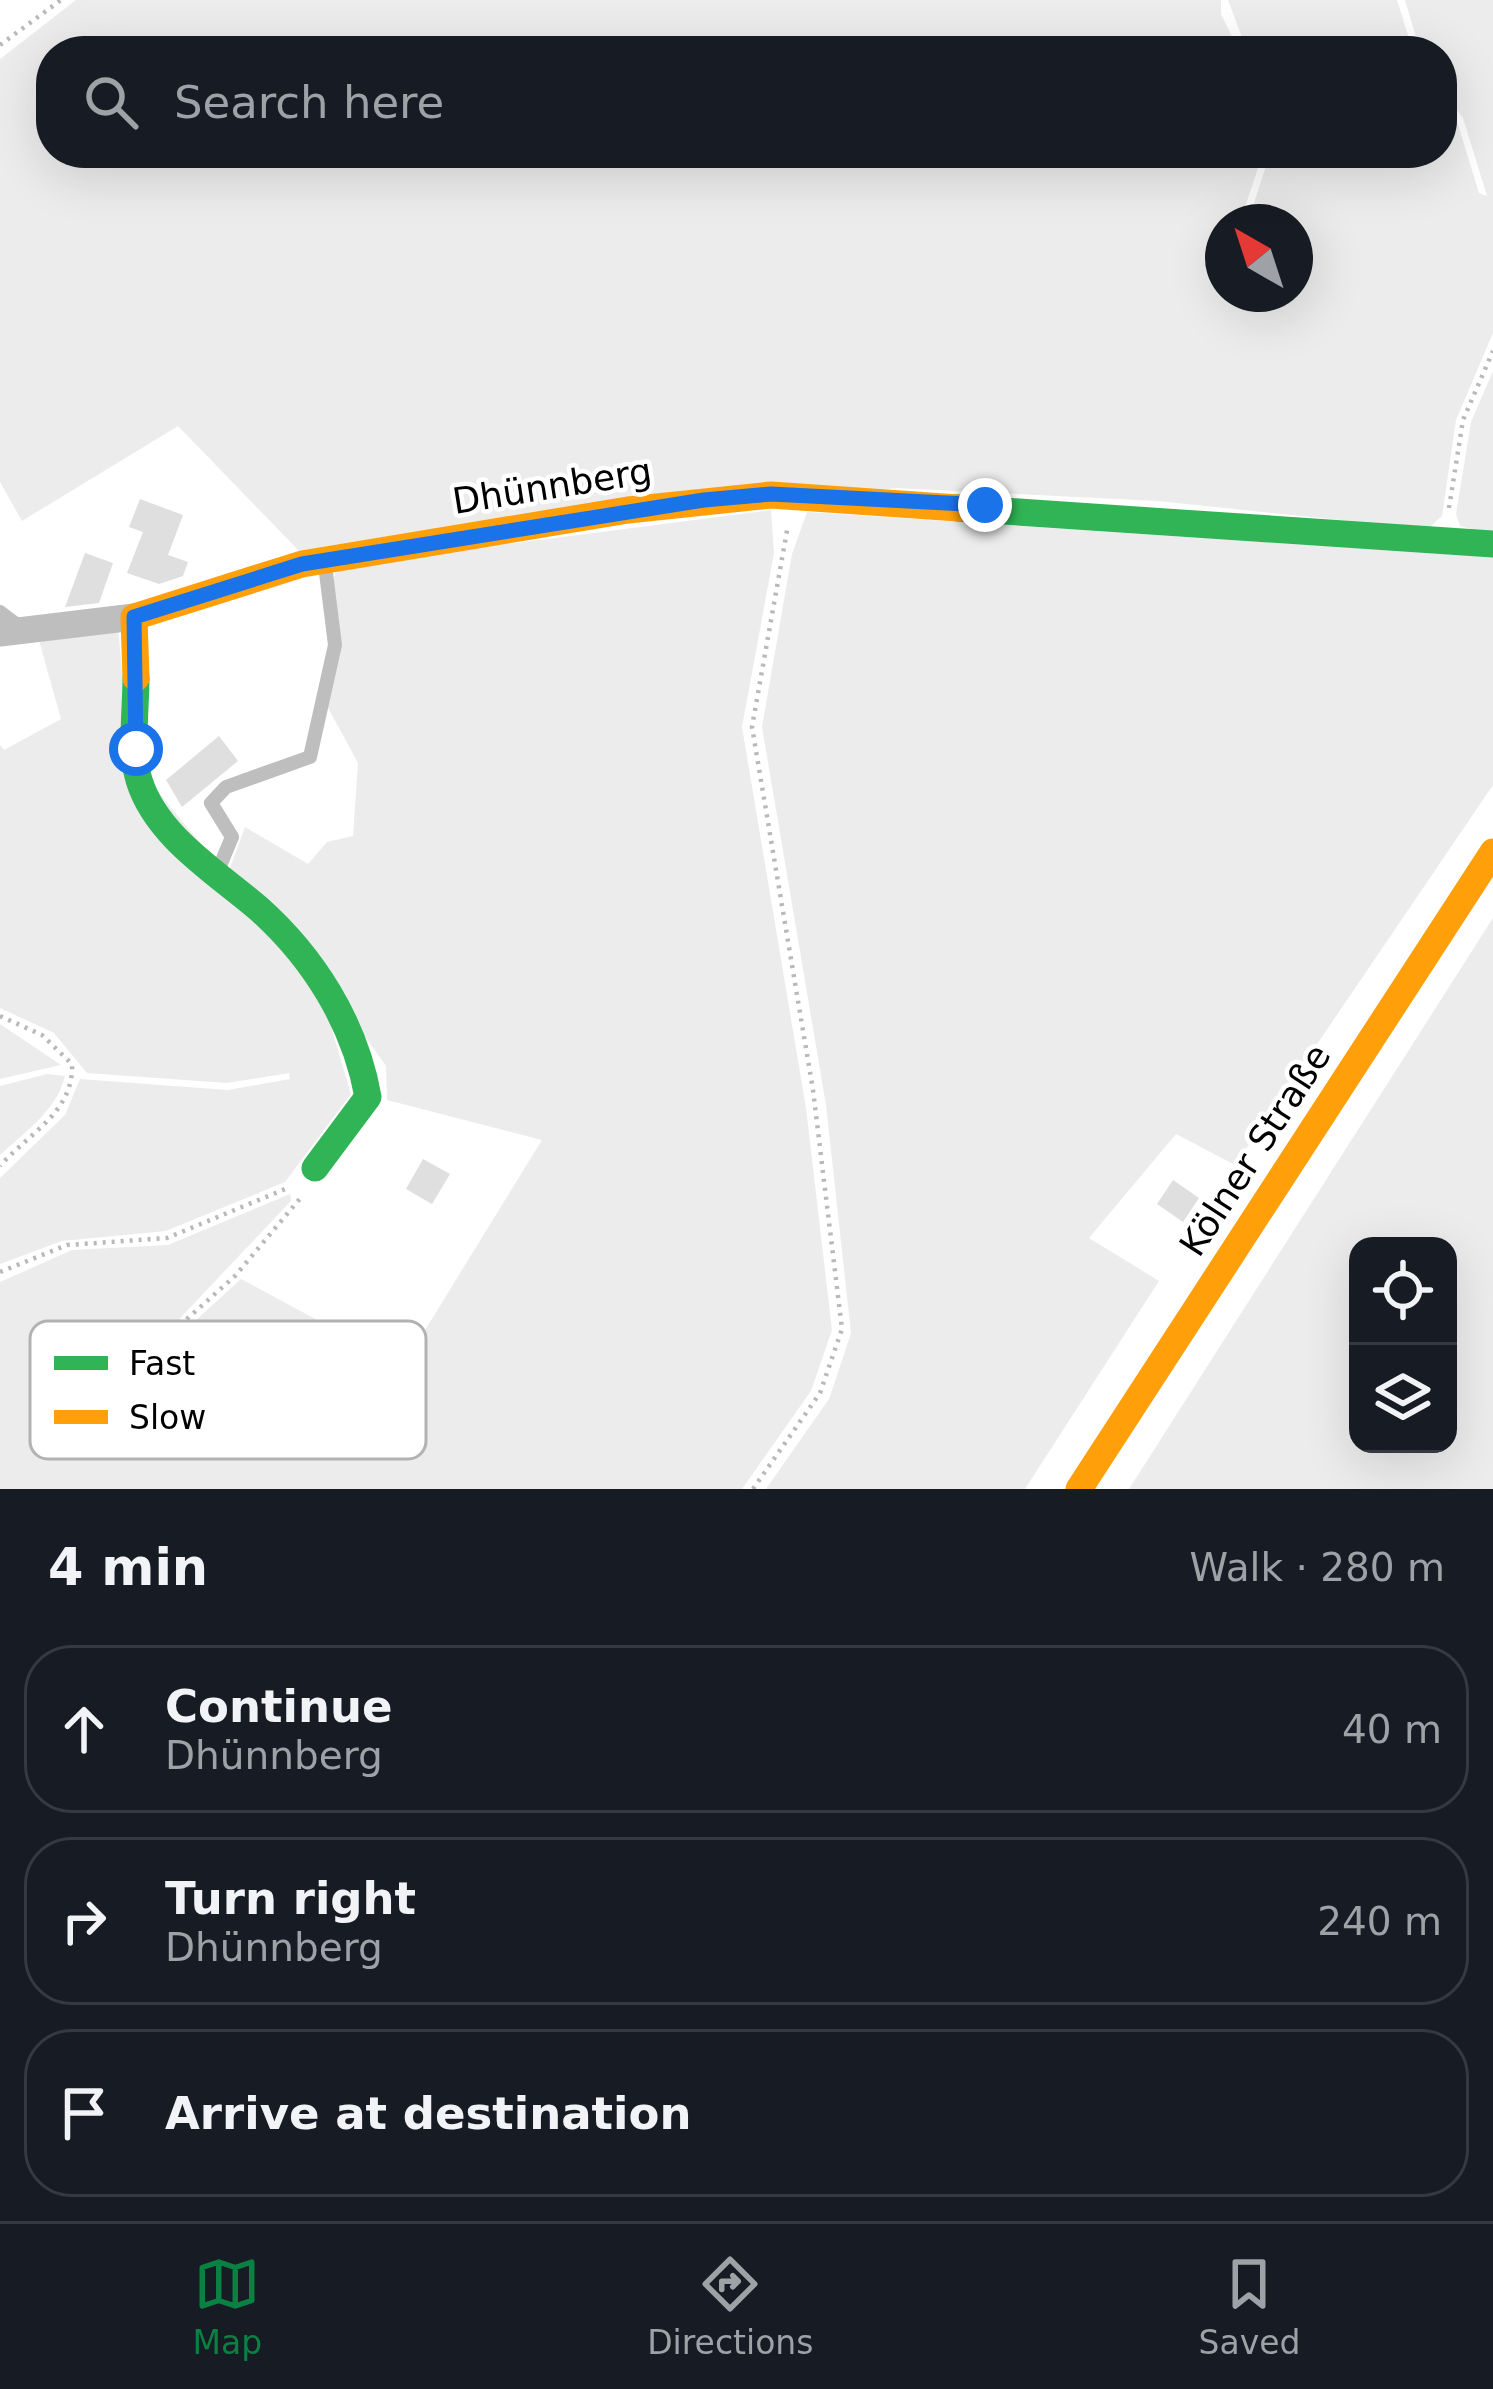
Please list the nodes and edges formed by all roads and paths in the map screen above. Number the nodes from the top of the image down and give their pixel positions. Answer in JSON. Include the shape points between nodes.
{"nodes":[{"id":1,"x":61,"y":0,"type":"edge"},
{"id":2,"x":0,"y":44,"type":"edge"},
{"id":3,"x":1493,"y":351,"type":"edge"},
{"id":4,"x":793,"y":496,"type":"junction"},
{"id":5,"x":1445,"y":537,"type":"junction"},
{"id":6,"x":1493,"y":544,"type":"edge"},
{"id":7,"x":324,"y":560,"type":"junction"},
{"id":8,"x":0,"y":612,"type":"edge"},
{"id":9,"x":134,"y":617,"type":"junction"},
{"id":10,"x":0,"y":634,"type":"edge"},
{"id":11,"x":29,"y":634,"type":"junction"},
{"id":12,"x":1493,"y":852,"type":"edge"},
{"id":13,"x":216,"y":875,"type":"junction"},
{"id":14,"x":0,"y":1016,"type":"edge"},
{"id":15,"x":0,"y":1166,"type":"edge"},
{"id":16,"x":316,"y":1168,"type":"junction"},
{"id":17,"x":0,"y":1272,"type":"edge"},
{"id":18,"x":186,"y":1321,"type":"edge"},
{"id":19,"x":752,"y":1489,"type":"edge"},
{"id":20,"x":1078,"y":1489,"type":"edge"}],
"edges":[{"from":1,"to":2,"type":"path"},
{"from":3,"to":5,"type":"path","via":[[1463,420]]},
{"from":4,"to":5,"type":"street","name":"Dhünnberg"},
{"from":4,"to":7,"type":"street","name":"Dhünnberg","via":[[685,502]]},
{"from":4,"to":19,"type":"path","via":[[752,727],[813,1090],[842,1329],[820,1393]]},
{"from":5,"to":6,"type":"street","name":"Dhünnberg"},
{"from":7,"to":9,"type":"street","name":"Dhünnberg"},
{"from":7,"to":13,"type":"lane","via":[[335,645],[310,757],[226,787],[212,803],[232,837]]},
{"from":8,"to":11,"type":"lane"},
{"from":9,"to":11,"type":"street","name":"Dhünnberg"},
{"from":9,"to":13,"type":"street","via":[[138,778],[159,819]]},
{"from":10,"to":11,"type":"street","name":"Dhünnberg"},
{"from":12,"to":20,"type":"street","name":"Kölner Straße"},
{"from":13,"to":16,"type":"street","via":[[288,941],[365,1065],[368,1097]]},
{"from":14,"to":15,"type":"path","via":[[41,1034],[72,1064],[58,1110]]},
{"from":16,"to":17,"type":"path","via":[[167,1238],[67,1245]]},
{"from":16,"to":18,"type":"path","via":[[300,1201]]}]}
